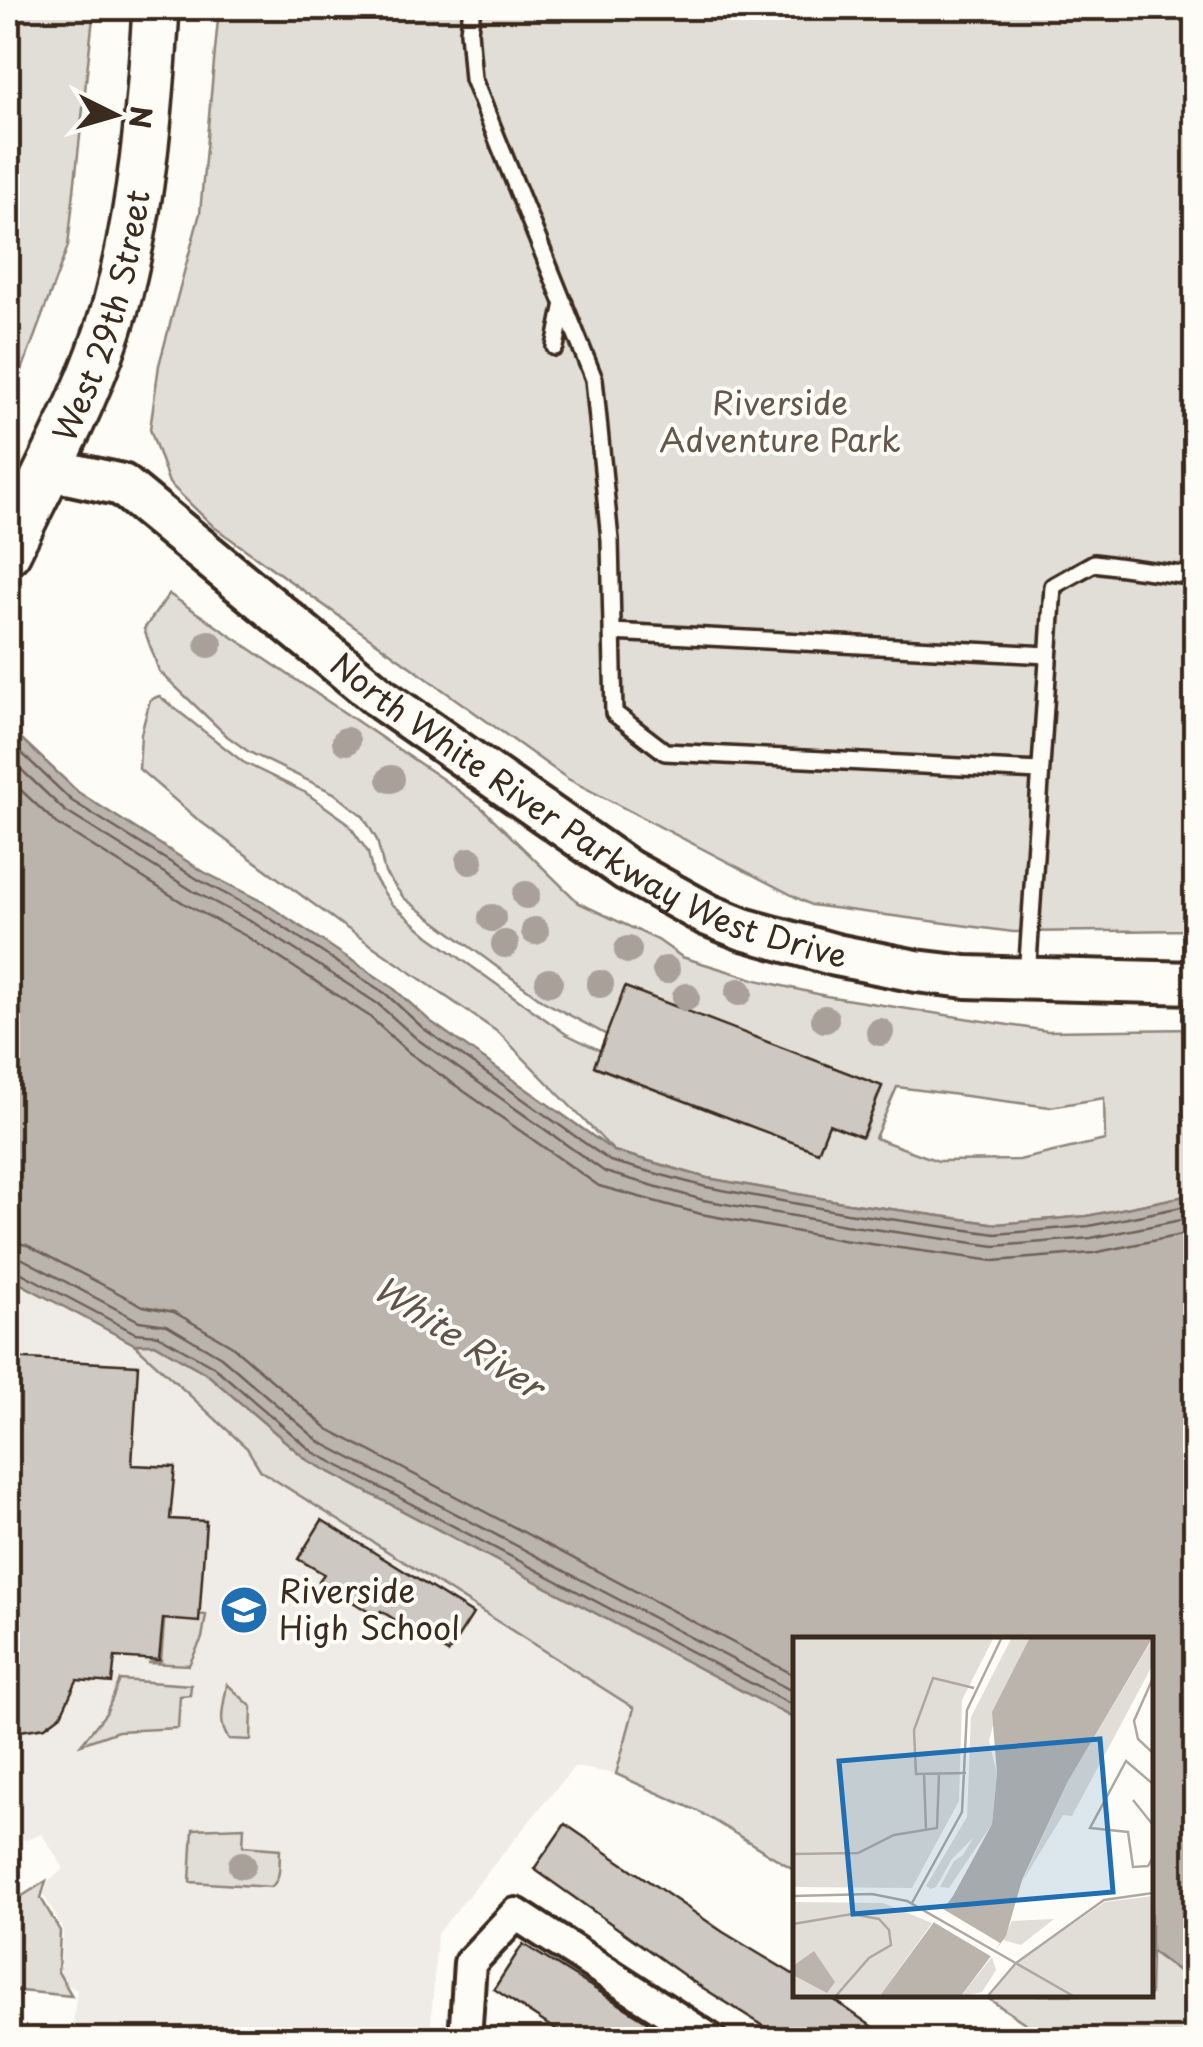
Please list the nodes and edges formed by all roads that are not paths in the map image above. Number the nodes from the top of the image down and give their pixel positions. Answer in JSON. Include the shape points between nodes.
{"nodes":[{"id":1,"x":156,"y":8,"type":"edge"},
{"id":2,"x":472,"y":8,"type":"edge"},
{"id":3,"x":564,"y":302,"type":"junction"},
{"id":4,"x":556,"y":348,"type":"dead end"},
{"id":5,"x":48,"y":469,"type":"junction"},
{"id":6,"x":8,"y":551,"type":"edge"},
{"id":7,"x":1196,"y":577,"type":"edge"},
{"id":8,"x":612,"y":632,"type":"junction"},
{"id":9,"x":1048,"y":655,"type":"junction"},
{"id":10,"x":1040,"y":771,"type":"junction"},
{"id":11,"x":1026,"y":977,"type":"junction"},
{"id":12,"x":1196,"y":983,"type":"edge"},
{"id":13,"x":466,"y":2040,"type":"edge"},
{"id":14,"x":710,"y":2040,"type":"edge"}],
"edges":[{"from":1,"to":5,"type":"main road","name":"West 29th Street","via":[[146,160],[114,310]]},
{"from":2,"to":3,"type":"lane","via":[[473,79]]},
{"from":3,"to":4,"type":"lane"},
{"from":3,"to":8,"type":"lane","via":[[594,379]]},
{"from":5,"to":6,"type":"main road","name":"West 29th Street"},
{"from":5,"to":11,"type":"street","name":"North White River Parkway West Drive","via":[[122,486],[382,700],[675,899],[743,929],[882,965]]},
{"from":7,"to":9,"type":"lane","via":[[1094,563],[1053,586]]},
{"from":8,"to":9,"type":"lane"},
{"from":8,"to":10,"type":"lane","via":[[614,713],[665,752]]},
{"from":9,"to":10,"type":"lane"},
{"from":10,"to":11,"type":"lane"},
{"from":11,"to":12,"type":"street","name":"North White River Parkway West Drive"},
{"from":13,"to":14,"type":"street","via":[[470,1964],[516,1914]]}]}
